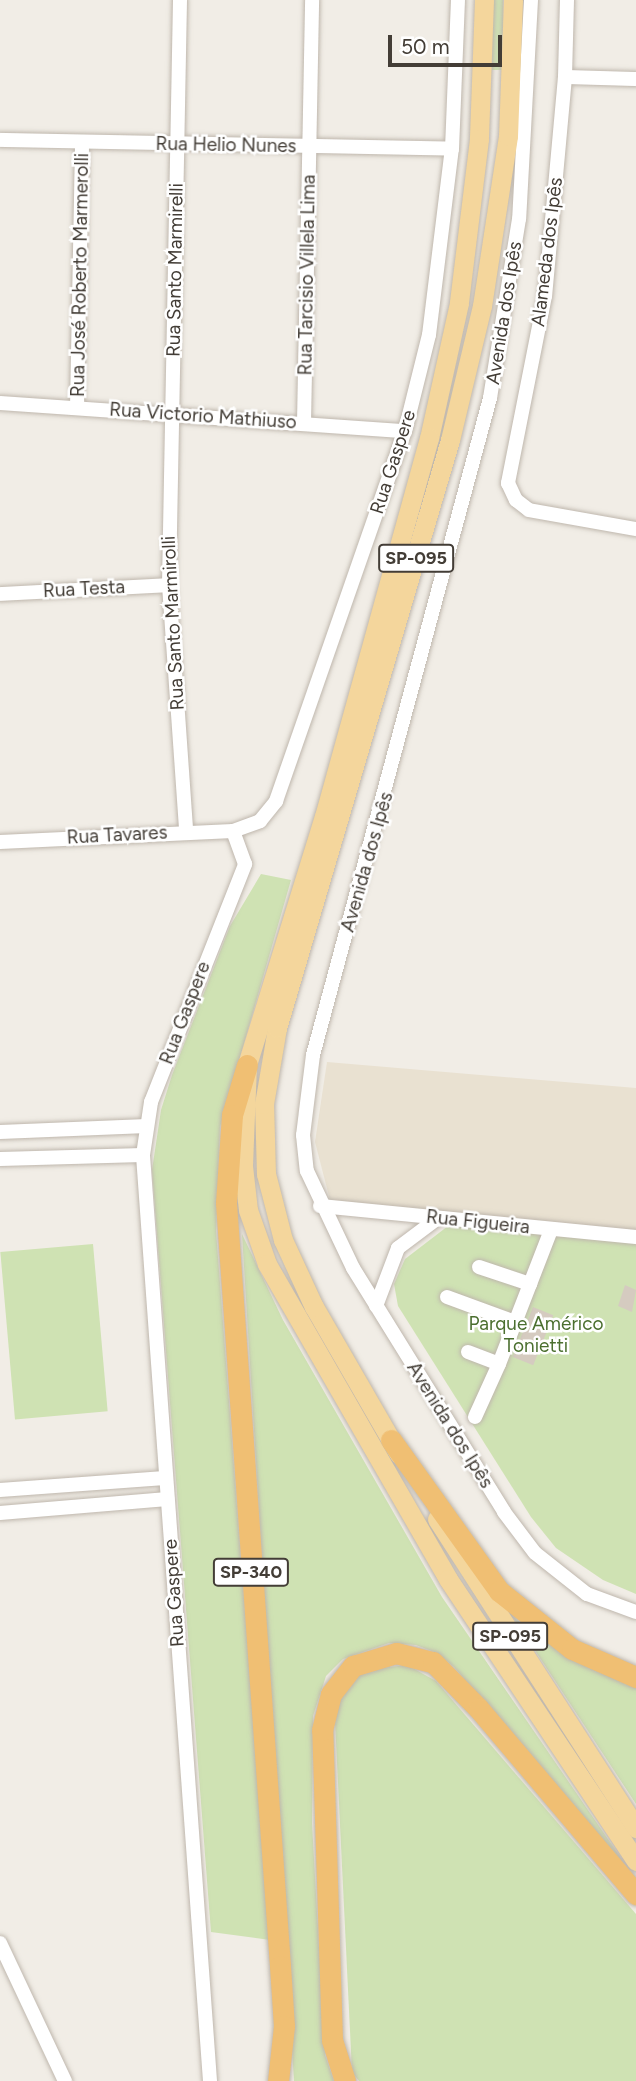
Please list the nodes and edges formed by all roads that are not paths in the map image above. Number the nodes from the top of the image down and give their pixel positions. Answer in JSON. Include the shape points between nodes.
{"nodes":[{"id":1,"x":180,"y":0,"type":"edge"},
{"id":2,"x":312,"y":0,"type":"edge"},
{"id":3,"x":458,"y":0,"type":"edge"},
{"id":4,"x":484,"y":0,"type":"edge"},
{"id":5,"x":513,"y":0,"type":"edge"},
{"id":6,"x":531,"y":0,"type":"edge"},
{"id":7,"x":567,"y":0,"type":"edge"},
{"id":8,"x":565,"y":77,"type":"junction"},
{"id":9,"x":636,"y":79,"type":"edge"},
{"id":10,"x":0,"y":140,"type":"edge"},
{"id":11,"x":82,"y":142,"type":"junction"},
{"id":12,"x":178,"y":144,"type":"junction"},
{"id":13,"x":309,"y":146,"type":"junction"},
{"id":14,"x":452,"y":149,"type":"junction"},
{"id":15,"x":0,"y":402,"type":"edge"},
{"id":16,"x":77,"y":407,"type":"junction"},
{"id":17,"x":173,"y":414,"type":"junction"},
{"id":18,"x":304,"y":423,"type":"junction"},
{"id":19,"x":405,"y":431,"type":"junction"},
{"id":20,"x":636,"y":529,"type":"edge"},
{"id":21,"x":169,"y":585,"type":"junction"},
{"id":22,"x":0,"y":594,"type":"edge"},
{"id":23,"x":186,"y":831,"type":"junction"},
{"id":24,"x":233,"y":831,"type":"junction"},
{"id":25,"x":0,"y":842,"type":"edge"},
{"id":26,"x":247,"y":1065,"type":"junction"},
{"id":27,"x":147,"y":1125,"type":"junction"},
{"id":28,"x":0,"y":1132,"type":"edge"},
{"id":29,"x":144,"y":1155,"type":"junction"},
{"id":30,"x":0,"y":1159,"type":"edge"},
{"id":31,"x":320,"y":1206,"type":"junction"},
{"id":32,"x":438,"y":1218,"type":"junction"},
{"id":33,"x":551,"y":1230,"type":"junction"},
{"id":34,"x":636,"y":1237,"type":"edge"},
{"id":35,"x":479,"y":1267,"type":"dead end"},
{"id":36,"x":530,"y":1284,"type":"junction"},
{"id":37,"x":447,"y":1297,"type":"dead end"},
{"id":38,"x":376,"y":1306,"type":"junction"},
{"id":39,"x":515,"y":1322,"type":"junction"},
{"id":40,"x":468,"y":1352,"type":"dead end"},
{"id":41,"x":499,"y":1364,"type":"junction"},
{"id":42,"x":475,"y":1417,"type":"dead end"},
{"id":43,"x":391,"y":1440,"type":"junction"},
{"id":44,"x":165,"y":1478,"type":"junction"},
{"id":45,"x":0,"y":1490,"type":"edge"},
{"id":46,"x":167,"y":1499,"type":"junction"},
{"id":47,"x":0,"y":1513,"type":"edge"},
{"id":48,"x":636,"y":1612,"type":"edge"},
{"id":49,"x":636,"y":1677,"type":"edge"},
{"id":50,"x":636,"y":1828,"type":"edge"},
{"id":51,"x":636,"y":1861,"type":"edge"},
{"id":52,"x":636,"y":1894,"type":"edge"},
{"id":53,"x":0,"y":1943,"type":"edge"},
{"id":54,"x":65,"y":2081,"type":"edge"},
{"id":55,"x":210,"y":2081,"type":"edge"},
{"id":56,"x":278,"y":2081,"type":"edge"},
{"id":57,"x":345,"y":2081,"type":"edge"}],
"edges":[{"from":1,"to":12,"type":"street","name":"Rua Santo Marmirelli"},
{"from":2,"to":13,"type":"street","name":"Rua Tarcisio Villela Lima"},
{"from":3,"to":14,"type":"street","name":"Rua Gaspere"},
{"from":4,"to":26,"type":"main road","number":"SP-095","via":[[470,228],[429,438],[324,816]]},
{"from":5,"to":43,"type":"main road","number":"SP-095","via":[[508,136],[482,306],[450,440],[277,1028],[264,1104],[266,1174],[283,1240],[314,1307]]},
{"from":6,"to":31,"type":"street","name":"Avenida dos Ipês","via":[[520,219],[490,398],[306,1098],[303,1135],[307,1171]]},
{"from":7,"to":8,"type":"street","name":"Alameda dos Ipês"},
{"from":8,"to":9,"type":"street"},
{"from":8,"to":20,"type":"street","name":"Alameda dos Ipês","via":[[545,296],[508,483],[516,500],[529,510]]},
{"from":10,"to":11,"type":"street","name":"Rua Helio Nunes"},
{"from":11,"to":12,"type":"street","name":"Rua Helio Nunes"},
{"from":11,"to":16,"type":"street","name":"Rua José Roberto Marmerolli"},
{"from":12,"to":13,"type":"street","name":"Rua Helio Nunes"},
{"from":12,"to":17,"type":"street","name":"Rua Santo Marmirelli"},
{"from":13,"to":14,"type":"street","name":"Rua Helio Nunes"},
{"from":13,"to":18,"type":"street","name":"Rua Tarcisio Villela Lima"},
{"from":14,"to":19,"type":"street","name":"Rua Gaspere","via":[[429,335]]},
{"from":15,"to":16,"type":"street","name":"Rua Victorio Mathiuso"},
{"from":16,"to":17,"type":"street","name":"Rua Victorio Mathiuso"},
{"from":17,"to":18,"type":"street","name":"Rua Victorio Mathiuso"},
{"from":17,"to":21,"type":"street","name":"Rua Santo Marmirolli","via":[[168,463]]},
{"from":18,"to":19,"type":"street","name":"Rua Victorio Mathiuso"},
{"from":19,"to":24,"type":"street","name":"Rua Gaspere","via":[[276,801],[260,821]]},
{"from":21,"to":22,"type":"street","name":"Rua Testa"},
{"from":21,"to":23,"type":"street","name":"Rua Santo Marmirolli"},
{"from":23,"to":24,"type":"street","name":"Rua Tavares"},
{"from":23,"to":25,"type":"street","name":"Rua Tavares"},
{"from":24,"to":27,"type":"street","name":"Rua Gaspere","via":[[245,864],[151,1102]]},
{"from":26,"to":51,"type":"main road","number":"SP-095","via":[[243,1166],[248,1210],[267,1264],[448,1579]]},
{"from":26,"to":56,"type":"highway","number":"SP-340","via":[[232,1115],[226,1203],[284,2026]]},
{"from":27,"to":28,"type":"street"},
{"from":27,"to":29,"type":"street","name":"Rua Gaspere"},
{"from":29,"to":30,"type":"street"},
{"from":29,"to":44,"type":"street","name":"Rua Gaspere"},
{"from":31,"to":32,"type":"street","name":"Rua Figueira"},
{"from":31,"to":38,"type":"street","name":"Avenida dos Ipês"},
{"from":32,"to":33,"type":"street","name":"Rua Figueira"},
{"from":32,"to":38,"type":"street","via":[[398,1248]]},
{"from":33,"to":34,"type":"street","name":"Rua Figueira"},
{"from":33,"to":36,"type":"street"},
{"from":35,"to":36,"type":"street"},
{"from":36,"to":39,"type":"street"},
{"from":37,"to":39,"type":"street"},
{"from":38,"to":48,"type":"street","name":"Avenida dos Ipês","via":[[504,1512],[535,1553],[587,1594]]},
{"from":39,"to":41,"type":"street"},
{"from":40,"to":41,"type":"street"},
{"from":41,"to":42,"type":"street"},
{"from":43,"to":49,"type":"highway","via":[[499,1591],[572,1649]]},
{"from":43,"to":50,"type":"main road","number":"SP-095","via":[[470,1576]]},
{"from":44,"to":45,"type":"street"},
{"from":44,"to":46,"type":"street","name":"Rua Gaspere"},
{"from":46,"to":47,"type":"street"},
{"from":46,"to":55,"type":"street","name":"Rua Gaspere"},
{"from":52,"to":57,"type":"highway","via":[[479,1709],[433,1662],[396,1653],[353,1666],[331,1694],[323,1730],[332,2040]]},
{"from":53,"to":54,"type":"street"}]}
